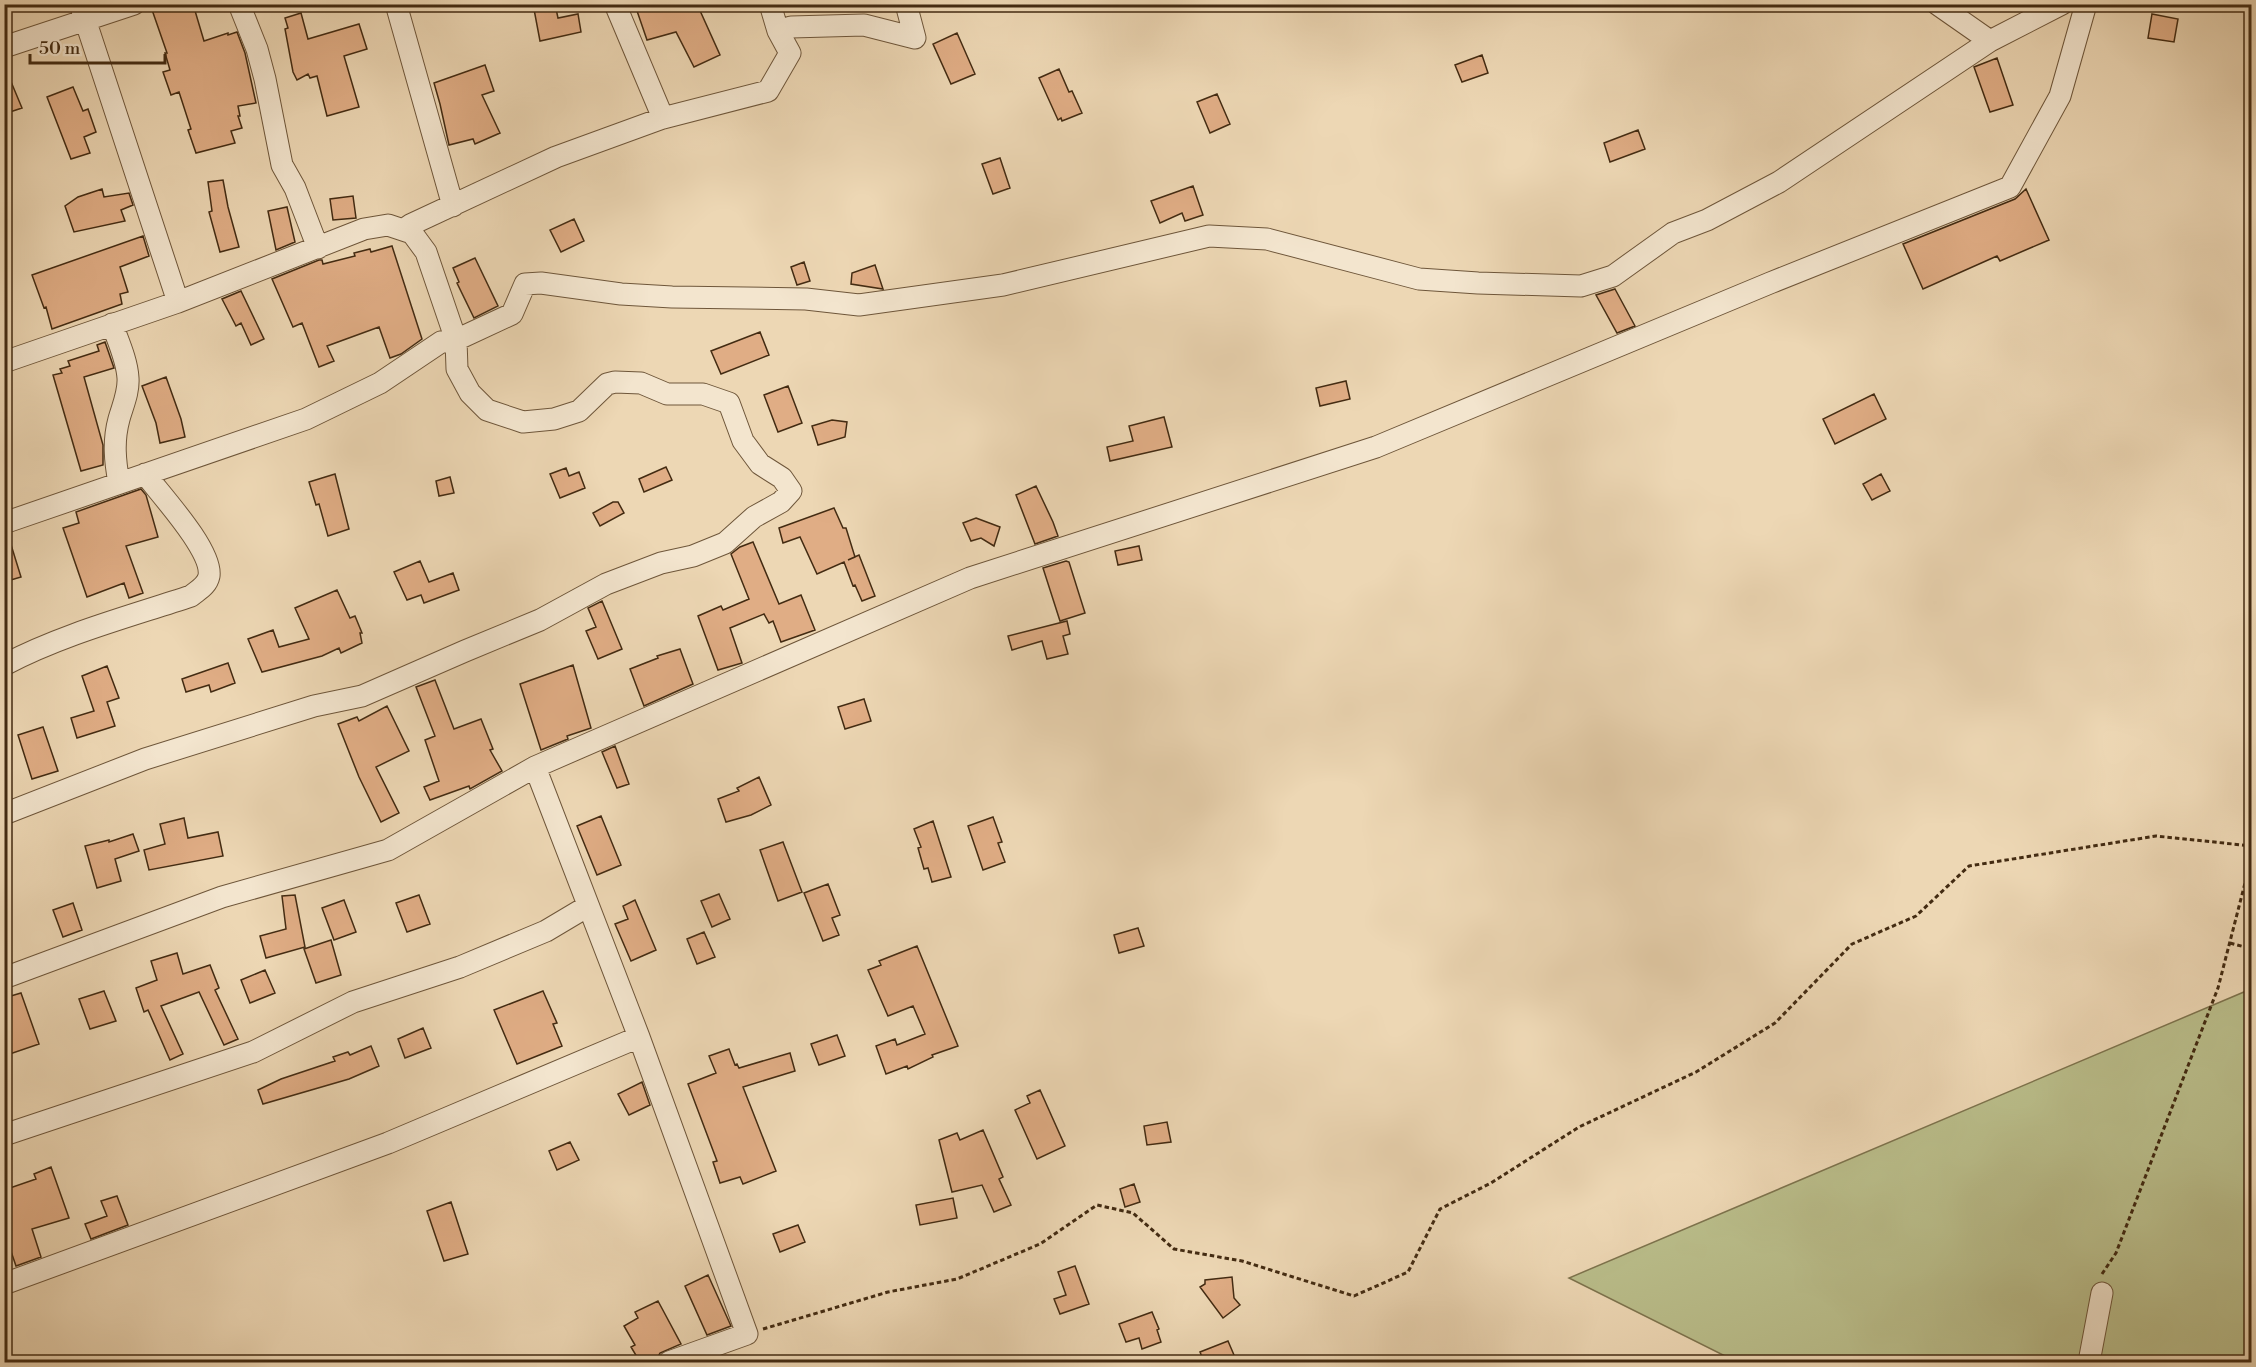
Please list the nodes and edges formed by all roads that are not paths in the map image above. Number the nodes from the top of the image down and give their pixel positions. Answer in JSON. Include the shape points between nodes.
{"nodes":[{"id":1,"x":134,"y":4,"type":"edge"},
{"id":2,"x":239,"y":4,"type":"edge"},
{"id":3,"x":396,"y":4,"type":"edge"},
{"id":4,"x":615,"y":4,"type":"edge"},
{"id":5,"x":770,"y":4,"type":"edge"},
{"id":6,"x":906,"y":4,"type":"edge"},
{"id":7,"x":1937,"y":4,"type":"edge"},
{"id":8,"x":2062,"y":4,"type":"edge"},
{"id":9,"x":2086,"y":4,"type":"edge"},
{"id":10,"x":82,"y":12,"type":"edge"},
{"id":11,"x":778,"y":31,"type":"junction"},
{"id":12,"x":1990,"y":41,"type":"junction"},
{"id":13,"x":4,"y":48,"type":"edge"},
{"id":14,"x":663,"y":118,"type":"junction"},
{"id":15,"x":453,"y":207,"type":"junction"},
{"id":16,"x":412,"y":233,"type":"junction"},
{"id":17,"x":318,"y":248,"type":"junction"},
{"id":18,"x":178,"y":302,"type":"junction"},
{"id":19,"x":112,"y":324,"type":"junction"},
{"id":20,"x":456,"y":340,"type":"junction"},
{"id":21,"x":4,"y":362,"type":"edge"},
{"id":22,"x":145,"y":474,"type":"junction"},
{"id":23,"x":119,"y":483,"type":"junction"},
{"id":24,"x":4,"y":523,"type":"edge"},
{"id":25,"x":4,"y":665,"type":"edge"},
{"id":26,"x":535,"y":766,"type":"junction"},
{"id":27,"x":4,"y":814,"type":"edge"},
{"id":28,"x":588,"y":906,"type":"junction"},
{"id":29,"x":4,"y":978,"type":"edge"},
{"id":30,"x":639,"y":1037,"type":"junction"},
{"id":31,"x":4,"y":1135,"type":"edge"},
{"id":32,"x":4,"y":1284,"type":"edge"},
{"id":33,"x":2102,"y":1293,"type":"road end"},
{"id":34,"x":669,"y":1362,"type":"edge"},
{"id":35,"x":2089,"y":1362,"type":"edge"}],
"edges":[{"from":1,"to":10,"type":"street"},
{"from":2,"to":17,"type":"street","via":[[257,49],[282,165]]},
{"from":3,"to":15,"type":"street"},
{"from":4,"to":14,"type":"street"},
{"from":5,"to":11,"type":"street"},
{"from":6,"to":11,"type":"street","via":[[915,38],[864,25],[791,27]]},
{"from":7,"to":12,"type":"street"},
{"from":8,"to":12,"type":"street"},
{"from":9,"to":26,"type":"street","via":[[2060,96],[2010,187],[1376,447],[970,578]]},
{"from":10,"to":13,"type":"street"},
{"from":10,"to":18,"type":"street"},
{"from":11,"to":14,"type":"street","via":[[790,53],[768,91]]},
{"from":12,"to":20,"type":"street","via":[[1779,182],[1707,220],[1673,232],[1613,276],[1581,286],[1419,279],[1267,239],[1209,236],[1003,285],[859,305],[806,298],[641,295],[525,284],[512,314]]},
{"from":14,"to":15,"type":"street","via":[[556,157]]},
{"from":15,"to":16,"type":"street","via":[[410,225]]},
{"from":16,"to":17,"type":"street","via":[[388,225],[364,229]]},
{"from":16,"to":20,"type":"street","via":[[426,252]]},
{"from":17,"to":18,"type":"street"},
{"from":18,"to":19,"type":"street"},
{"from":19,"to":21,"type":"street"},
{"from":19,"to":23,"type":"street","via":[[128,378],[114,453]]},
{"from":20,"to":22,"type":"street","via":[[441,342],[380,383],[306,419]]},
{"from":20,"to":27,"type":"street","via":[[457,369],[470,393],[487,410],[523,422],[554,419],[579,411],[615,381],[641,382],[667,394],[703,394],[729,403],[743,441],[760,464],[782,478],[791,491],[725,543],[606,584],[540,620],[362,696],[314,706],[145,759]]},
{"from":22,"to":23,"type":"street"},
{"from":22,"to":25,"type":"street","via":[[207,559],[209,576],[204,586],[191,596],[31,651]]},
{"from":23,"to":24,"type":"street"},
{"from":26,"to":28,"type":"street"},
{"from":26,"to":29,"type":"street","via":[[388,850],[222,897]]},
{"from":28,"to":30,"type":"street"},
{"from":28,"to":31,"type":"street","via":[[546,931],[460,967],[353,1002],[253,1052]]},
{"from":30,"to":32,"type":"street","via":[[388,1143]]},
{"from":30,"to":34,"type":"street","via":[[747,1334]]},
{"from":33,"to":35,"type":"street"}]}
